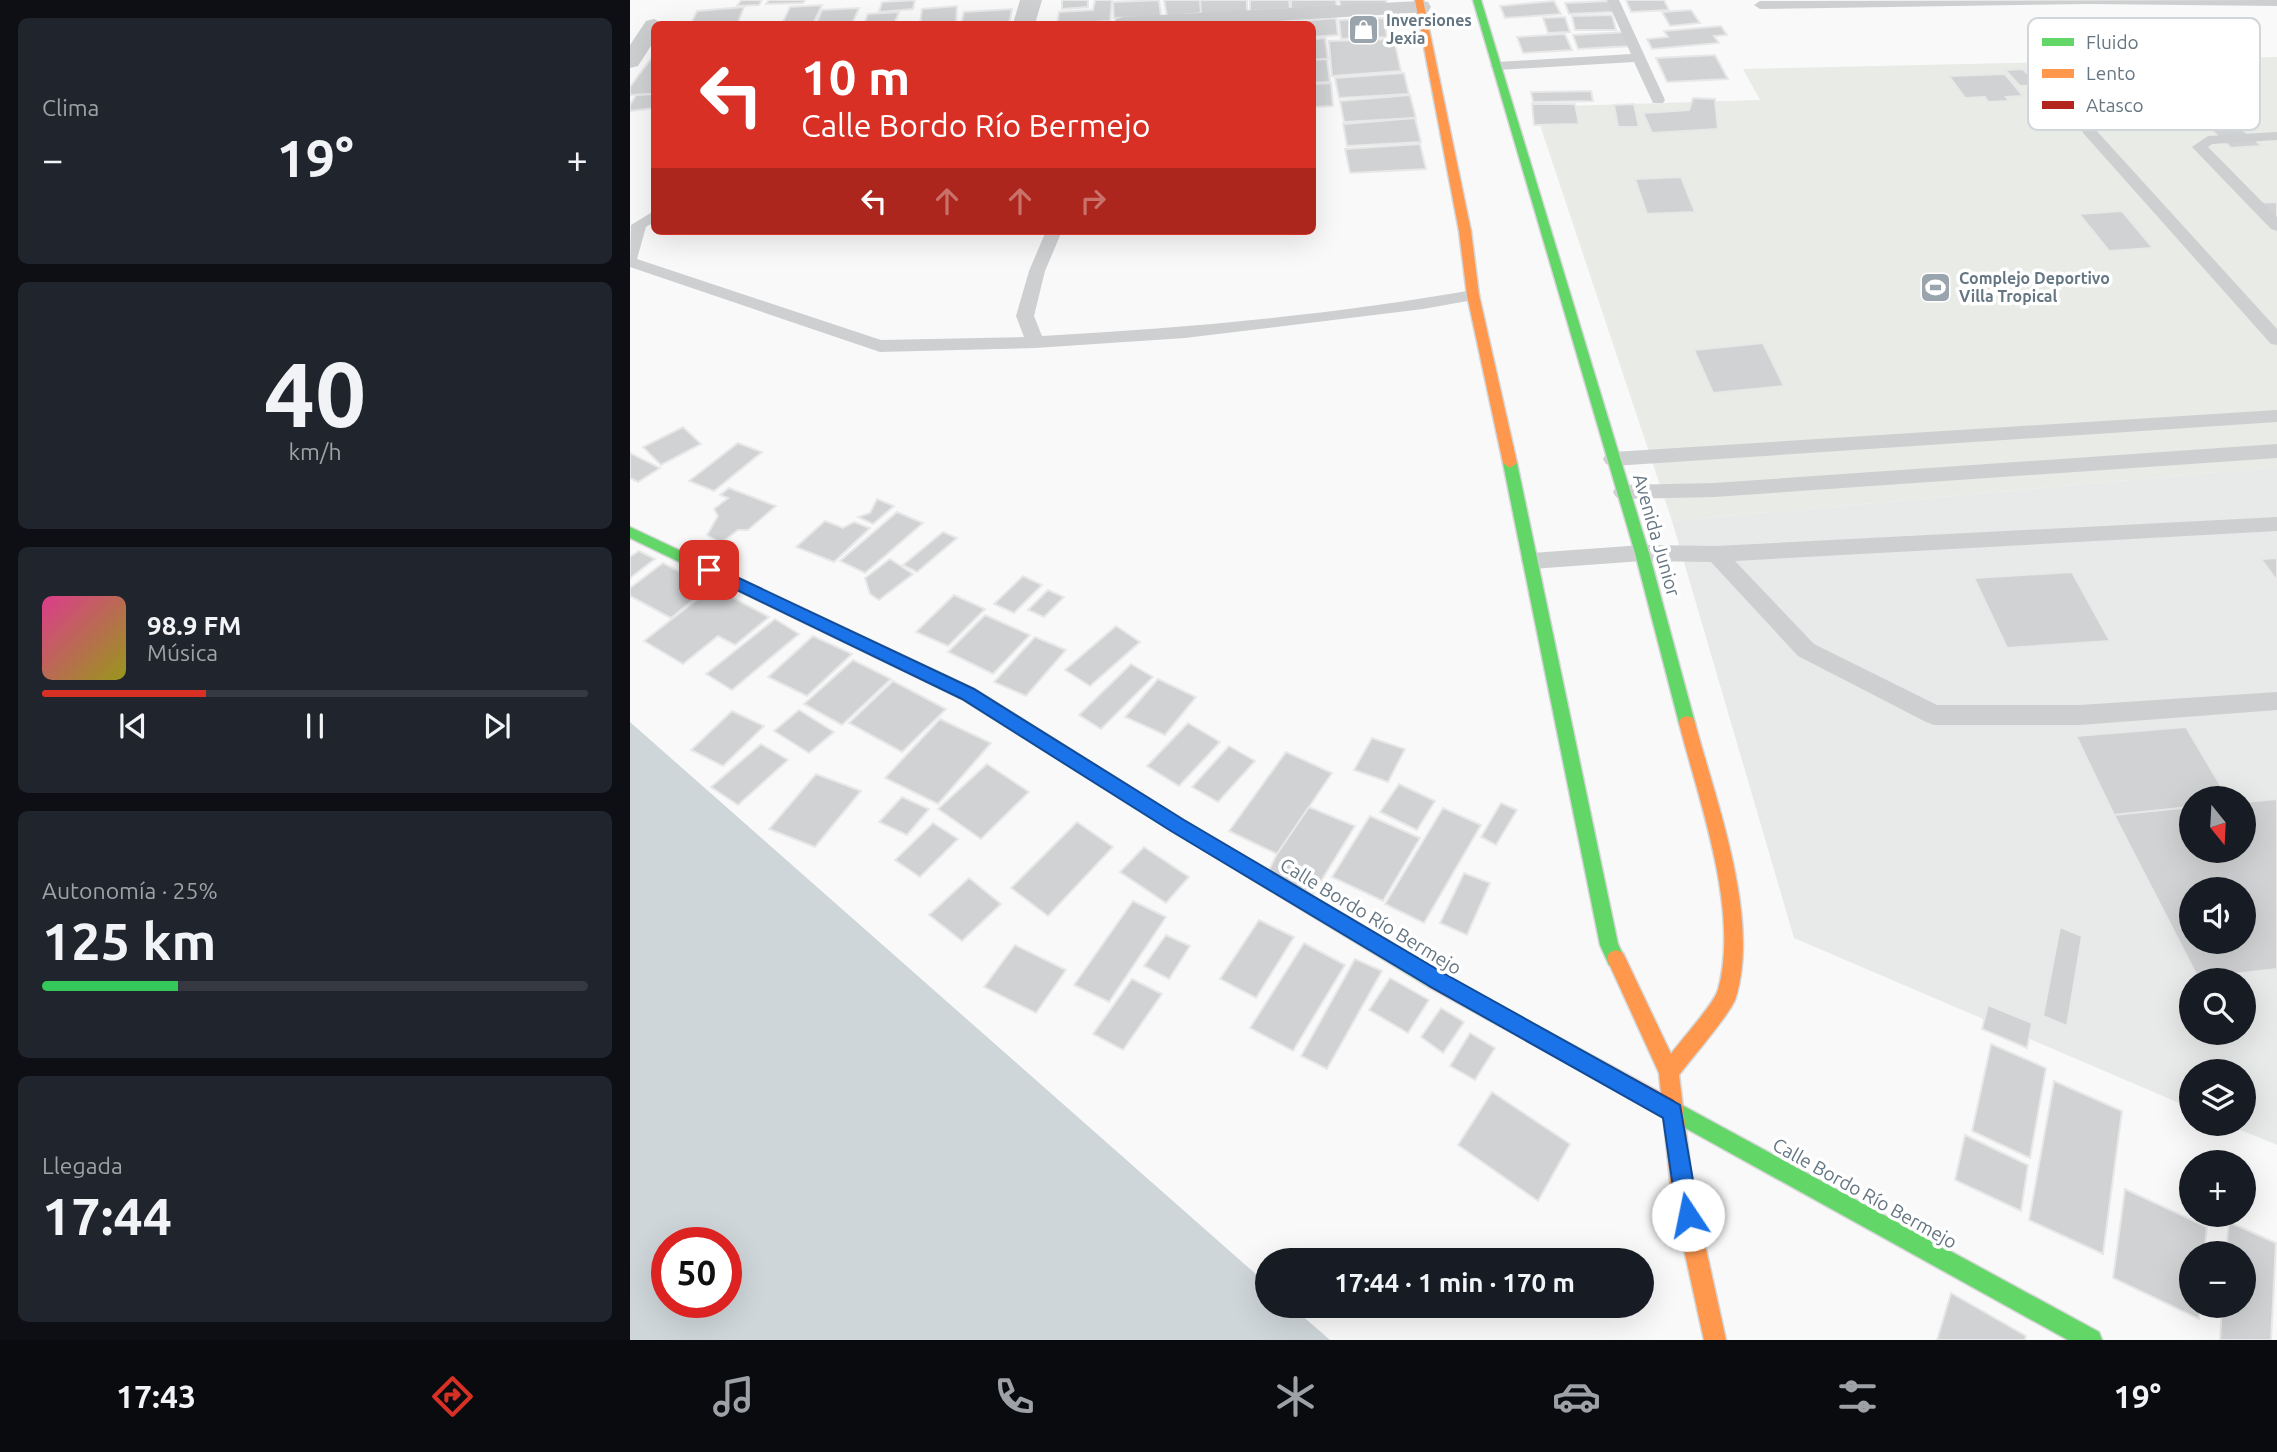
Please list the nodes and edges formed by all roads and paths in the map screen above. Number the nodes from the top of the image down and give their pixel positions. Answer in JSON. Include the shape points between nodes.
{"nodes":[{"id":1,"x":1031,"y":0,"type":"edge"},
{"id":2,"x":1477,"y":0,"type":"edge"},
{"id":3,"x":1613,"y":0,"type":"edge"},
{"id":4,"x":2089,"y":0,"type":"edge"},
{"id":5,"x":2277,"y":2,"type":"edge"},
{"id":6,"x":1419,"y":4,"type":"edge"},
{"id":7,"x":1760,"y":5,"type":"dead end"},
{"id":8,"x":1261,"y":20,"type":"edge"},
{"id":9,"x":1025,"y":21,"type":"edge"},
{"id":10,"x":1228,"y":21,"type":"edge"},
{"id":11,"x":651,"y":33,"type":"edge"},
{"id":12,"x":638,"y":54,"type":"edge"},
{"id":13,"x":1639,"y":58,"type":"junction"},
{"id":14,"x":1497,"y":66,"type":"junction"},
{"id":15,"x":1658,"y":100,"type":"dead end"},
{"id":16,"x":2089,"y":131,"type":"dead end"},
{"id":17,"x":2277,"y":136,"type":"edge"},
{"id":18,"x":651,"y":218,"type":"edge"},
{"id":19,"x":2277,"y":226,"type":"edge"},
{"id":20,"x":1052,"y":235,"type":"edge"},
{"id":21,"x":630,"y":257,"type":"edge"},
{"id":22,"x":630,"y":262,"type":"edge"},
{"id":23,"x":1473,"y":295,"type":"junction"},
{"id":24,"x":2277,"y":340,"type":"edge"},
{"id":25,"x":1035,"y":342,"type":"junction"},
{"id":26,"x":2277,"y":416,"type":"edge"},
{"id":27,"x":2277,"y":451,"type":"edge"},
{"id":28,"x":1614,"y":459,"type":"junction"},
{"id":29,"x":1623,"y":492,"type":"junction"},
{"id":30,"x":2277,"y":524,"type":"edge"},
{"id":31,"x":630,"y":531,"type":"edge"},
{"id":32,"x":1642,"y":553,"type":"junction"},
{"id":33,"x":1716,"y":554,"type":"junction"},
{"id":34,"x":1532,"y":561,"type":"junction"},
{"id":35,"x":2277,"y":701,"type":"edge"},
{"id":36,"x":1669,"y":1072,"type":"junction"},
{"id":37,"x":1673,"y":1112,"type":"junction"},
{"id":38,"x":1715,"y":1340,"type":"edge"},
{"id":39,"x":2091,"y":1340,"type":"edge"}],
"edges":[{"from":1,"to":9,"type":"street"},
{"from":2,"to":14,"type":"main road","name":"Avenida Junior"},
{"from":3,"to":13,"type":"lane"},
{"from":4,"to":5,"type":"lane"},
{"from":4,"to":7,"type":"lane"},
{"from":6,"to":8,"type":"street"},
{"from":6,"to":23,"type":"main road","via":[[1465,231]]},
{"from":8,"to":10,"type":"street"},
{"from":11,"to":12,"type":"street"},
{"from":13,"to":14,"type":"lane"},
{"from":13,"to":15,"type":"lane"},
{"from":14,"to":28,"type":"main road","name":"Avenida Junior"},
{"from":16,"to":24,"type":"lane"},
{"from":17,"to":19,"type":"lane","via":[[2208,139],[2199,147]]},
{"from":18,"to":21,"type":"lane","via":[[639,225]]},
{"from":20,"to":25,"type":"lane","via":[[1025,316]]},
{"from":22,"to":25,"type":"lane","via":[[880,346]]},
{"from":23,"to":25,"type":"lane","via":[[1185,334]]},
{"from":23,"to":34,"type":"main road"},
{"from":26,"to":28,"type":"lane"},
{"from":27,"to":29,"type":"lane","via":[[1714,490]]},
{"from":28,"to":29,"type":"main road","name":"Avenida Junior"},
{"from":29,"to":32,"type":"main road","name":"Avenida Junior"},
{"from":30,"to":33,"type":"lane"},
{"from":31,"to":37,"type":"main road","name":"Calle Bordo Río Bermejo","via":[[968,694],[1426,974]]},
{"from":32,"to":33,"type":"lane"},
{"from":32,"to":34,"type":"lane"},
{"from":32,"to":36,"type":"main road","name":"Avenida Junior","via":[[1729,884],[1735,940],[1727,996]]},
{"from":33,"to":35,"type":"lane","via":[[1806,650],[1934,715],[2080,715]]},
{"from":34,"to":36,"type":"main road","via":[[1609,945]]},
{"from":36,"to":37,"type":"main road"},
{"from":37,"to":38,"type":"main road","via":[[1682,1190]]},
{"from":37,"to":39,"type":"main road","name":"Calle Bordo Río Bermejo"}]}
